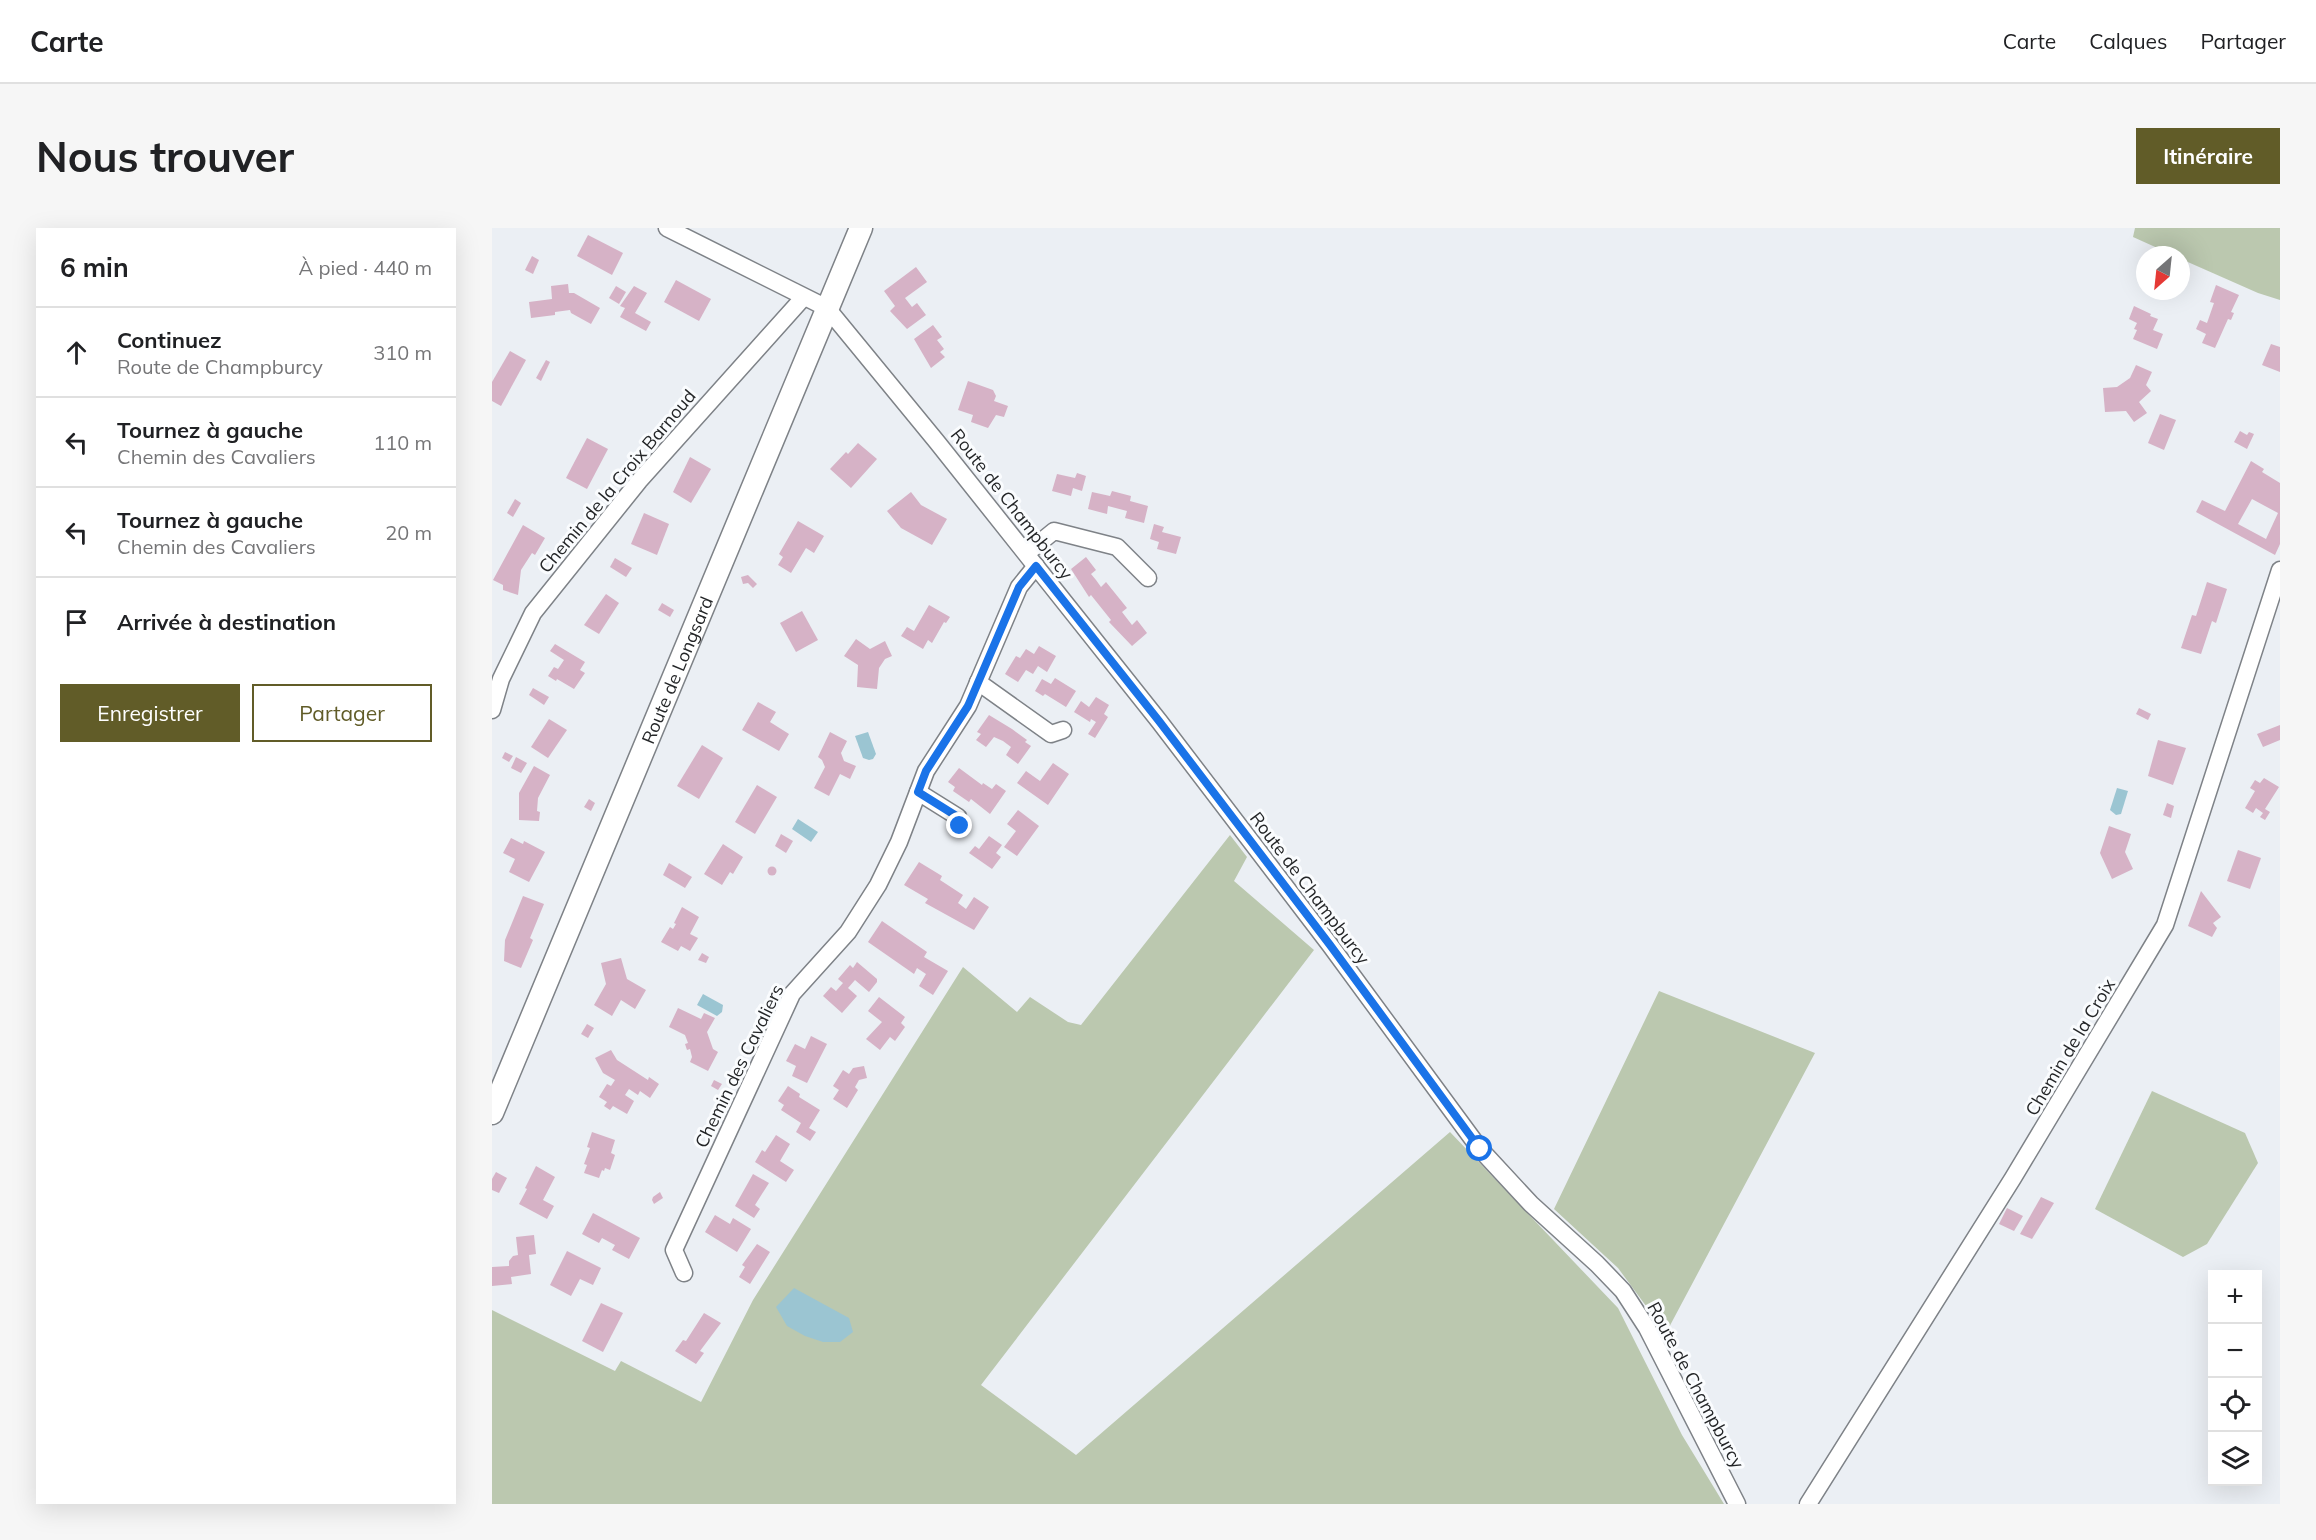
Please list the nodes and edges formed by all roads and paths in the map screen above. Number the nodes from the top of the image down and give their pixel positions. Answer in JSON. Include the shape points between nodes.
{"nodes":[{"id":1,"x":667,"y":228,"type":"edge"},
{"id":2,"x":861,"y":228,"type":"edge"},
{"id":3,"x":803,"y":298,"type":"junction"},
{"id":4,"x":827,"y":308,"type":"junction"},
{"id":5,"x":1031,"y":560,"type":"junction"},
{"id":6,"x":2280,"y":570,"type":"edge"},
{"id":7,"x":1148,"y":578,"type":"dead end"},
{"id":8,"x":978,"y":682,"type":"junction"},
{"id":9,"x":492,"y":710,"type":"edge"},
{"id":10,"x":1064,"y":730,"type":"dead end"},
{"id":11,"x":918,"y":792,"type":"junction"},
{"id":12,"x":960,"y":826,"type":"dead end"},
{"id":13,"x":492,"y":1113,"type":"edge"},
{"id":14,"x":684,"y":1274,"type":"dead end"},
{"id":15,"x":1737,"y":1504,"type":"edge"},
{"id":16,"x":1808,"y":1504,"type":"edge"}],
"edges":[{"from":1,"to":3,"type":"street"},
{"from":2,"to":4,"type":"main road","name":"Route de Longsard"},
{"from":3,"to":4,"type":"street"},
{"from":3,"to":9,"type":"street","name":"Chemin de la Croix Barnoud","via":[[639,481],[533,613],[501,679]]},
{"from":4,"to":5,"type":"street","name":"Route de Champburcy"},
{"from":4,"to":13,"type":"main road","name":"Route de Longsard"},
{"from":5,"to":7,"type":"street","name":"Chemin des Cavaliers","via":[[1054,531],[1118,547]]},
{"from":5,"to":8,"type":"street","name":"Chemin des Cavaliers"},
{"from":5,"to":15,"type":"street","name":"Route de Champburcy","via":[[1323,936],[1480,1149],[1531,1204],[1623,1291],[1647,1328]]},
{"from":6,"to":16,"type":"street","name":"Chemin de la Croix","via":[[2165,926],[2013,1178]]},
{"from":8,"to":10,"type":"street","via":[[1051,734]]},
{"from":8,"to":11,"type":"street","name":"Chemin des Cavaliers","via":[[968,706],[926,771]]},
{"from":11,"to":12,"type":"street","via":[[958,817]]},
{"from":11,"to":14,"type":"street","name":"Chemin des Cavaliers","via":[[878,885],[848,932],[792,994],[674,1250]]}]}
